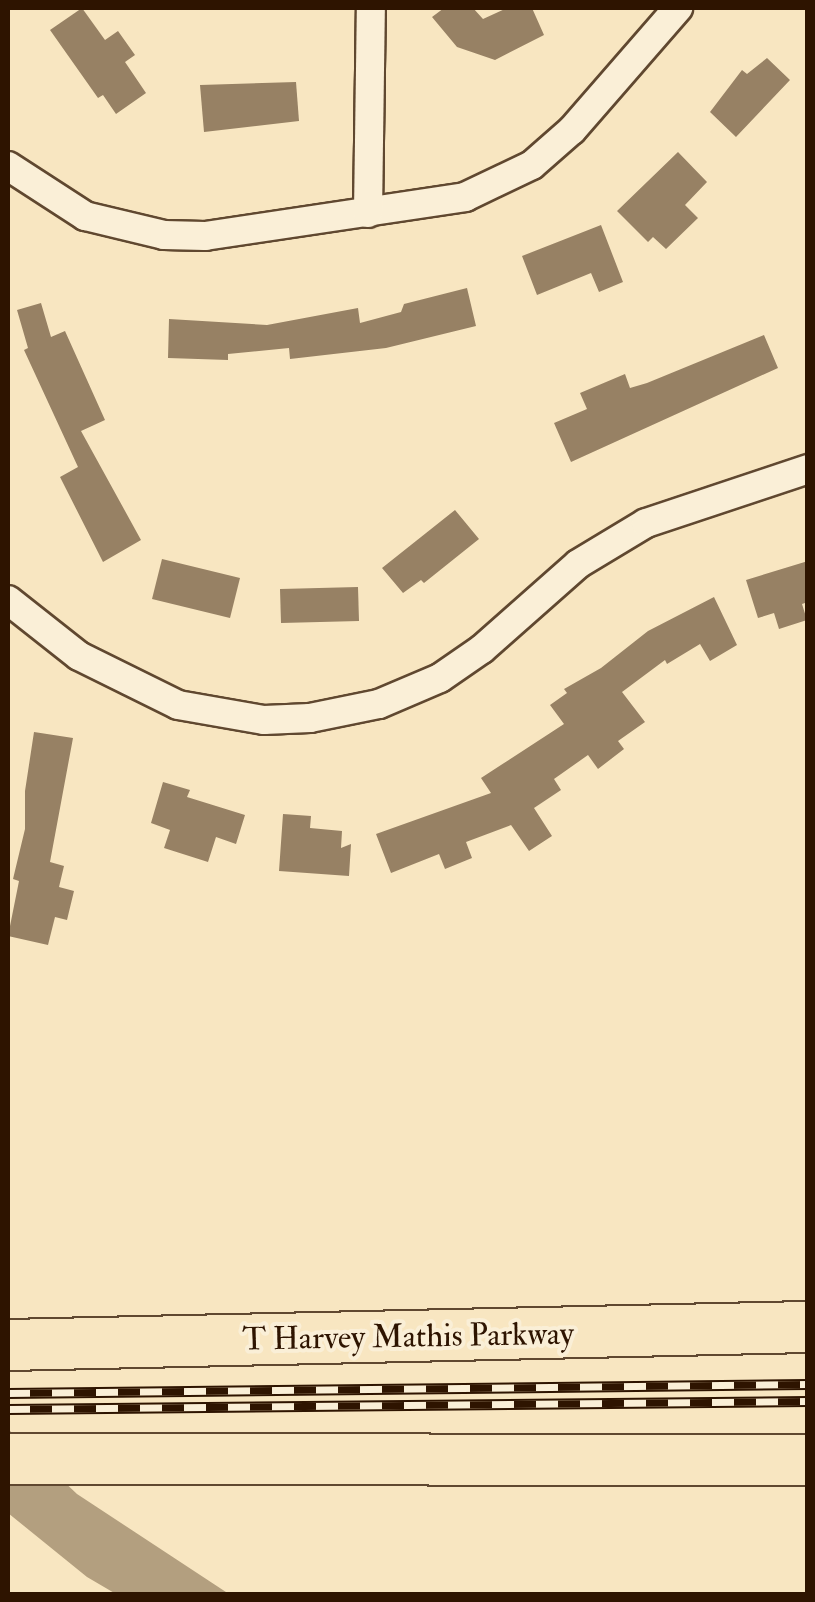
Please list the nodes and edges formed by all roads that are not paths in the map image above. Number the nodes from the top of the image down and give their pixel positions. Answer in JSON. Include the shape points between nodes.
{"nodes":[{"id":1,"x":371,"y":8,"type":"edge"},
{"id":2,"x":678,"y":8,"type":"edge"},
{"id":3,"x":8,"y":166,"type":"edge"},
{"id":4,"x":368,"y":213,"type":"junction"},
{"id":5,"x":808,"y":469,"type":"edge"},
{"id":6,"x":8,"y":600,"type":"edge"},
{"id":7,"x":808,"y":1327,"type":"edge"},
{"id":8,"x":8,"y":1344,"type":"edge"},
{"id":9,"x":8,"y":1459,"type":"edge"},
{"id":10,"x":808,"y":1460,"type":"edge"}],
"edges":[{"from":1,"to":4,"type":"street"},
{"from":2,"to":4,"type":"street","via":[[572,130],[532,165],[465,196]]},
{"from":3,"to":4,"type":"street","via":[[86,216],[164,235],[205,236]]},
{"from":5,"to":6,"type":"street","via":[[646,523],[578,564],[440,678],[379,704],[310,718],[264,720],[178,705],[79,656]]},
{"from":7,"to":8,"type":"highway","name":"T Harvey Mathis Parkway"},
{"from":9,"to":10,"type":"highway"}]}
